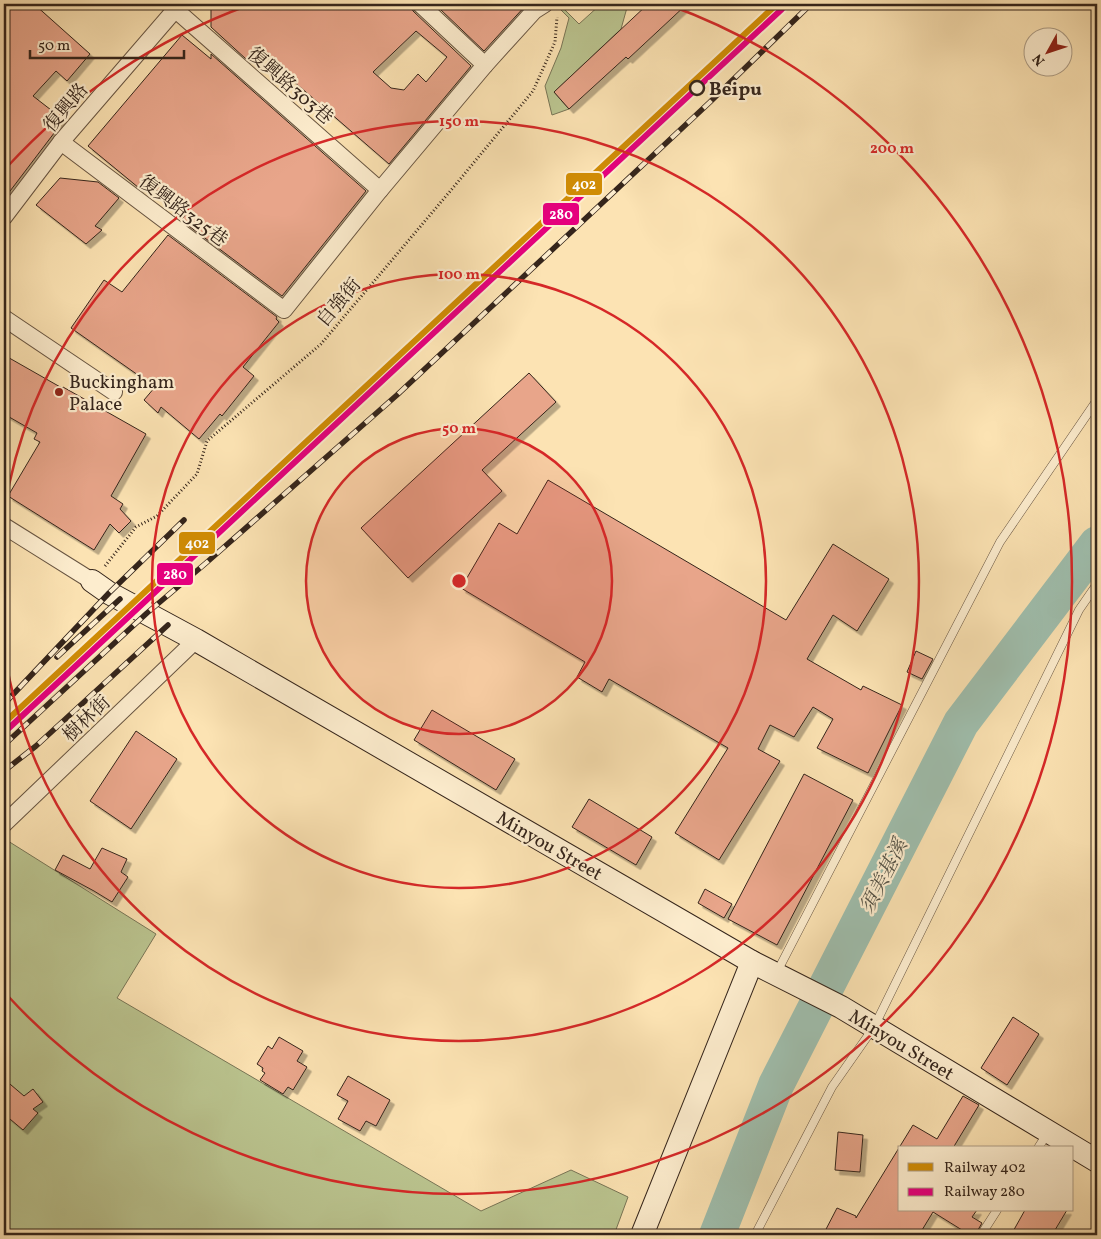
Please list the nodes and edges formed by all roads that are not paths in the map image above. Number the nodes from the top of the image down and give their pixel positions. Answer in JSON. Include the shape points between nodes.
{"nodes":[{"id":1,"x":420,"y":4,"type":"edge"},
{"id":2,"x":175,"y":6,"type":"edge"},
{"id":3,"x":551,"y":8,"type":"edge"},
{"id":4,"x":485,"y":65,"type":"junction"},
{"id":5,"x":61,"y":142,"type":"junction"},
{"id":6,"x":380,"y":190,"type":"junction"},
{"id":7,"x":4,"y":218,"type":"edge"},
{"id":8,"x":4,"y":318,"type":"edge"},
{"id":9,"x":114,"y":392,"type":"dead end"},
{"id":10,"x":1097,"y":400,"type":"edge"},
{"id":11,"x":4,"y":526,"type":"edge"},
{"id":12,"x":92,"y":581,"type":"joint"},
{"id":13,"x":1097,"y":584,"type":"edge"},
{"id":14,"x":196,"y":640,"type":"junction"},
{"id":15,"x":4,"y":824,"type":"edge"},
{"id":16,"x":752,"y":962,"type":"junction"},
{"id":17,"x":776,"y":974,"type":"junction"},
{"id":18,"x":874,"y":1027,"type":"junction"},
{"id":19,"x":1043,"y":1140,"type":"edge"},
{"id":20,"x":1059,"y":1146,"type":"edge"},
{"id":21,"x":1074,"y":1151,"type":"edge"},
{"id":22,"x":1097,"y":1160,"type":"edge"},
{"id":23,"x":996,"y":1212,"type":"edge"},
{"id":24,"x":642,"y":1235,"type":"edge"},
{"id":25,"x":755,"y":1235,"type":"edge"},
{"id":26,"x":981,"y":1235,"type":"edge"}],
"edges":[{"from":1,"to":4,"type":"street"},
{"from":2,"to":5,"type":"street","name":"復興路"},
{"from":2,"to":6,"type":"street","name":"復興路303巷"},
{"from":3,"to":4,"type":"street","via":[[534,11]]},
{"from":4,"to":6,"type":"street"},
{"from":5,"to":6,"type":"street","name":"復興路325巷","via":[[284,310]]},
{"from":5,"to":7,"type":"street","name":"復興路"},
{"from":8,"to":9,"type":"street"},
{"from":10,"to":17,"type":"lane","via":[[1000,542]]},
{"from":11,"to":12,"type":"street","name":"Minyou Street"},
{"from":12,"to":14,"type":"street","name":"Minyou Street"},
{"from":13,"to":18,"type":"lane","via":[[1080,610]]},
{"from":14,"to":15,"type":"street","name":"樹林街"},
{"from":14,"to":16,"type":"street","name":"Minyou Street"},
{"from":16,"to":17,"type":"street","name":"Minyou Street"},
{"from":16,"to":24,"type":"street"},
{"from":17,"to":18,"type":"street","name":"Minyou Street"},
{"from":18,"to":19,"type":"street","name":"Minyou Street"},
{"from":18,"to":25,"type":"lane","via":[[832,1087]]},
{"from":19,"to":20,"type":"street","name":"Minyou Street"},
{"from":21,"to":22,"type":"street","name":"Minyou Street"},
{"from":23,"to":26,"type":"lane"}]}
